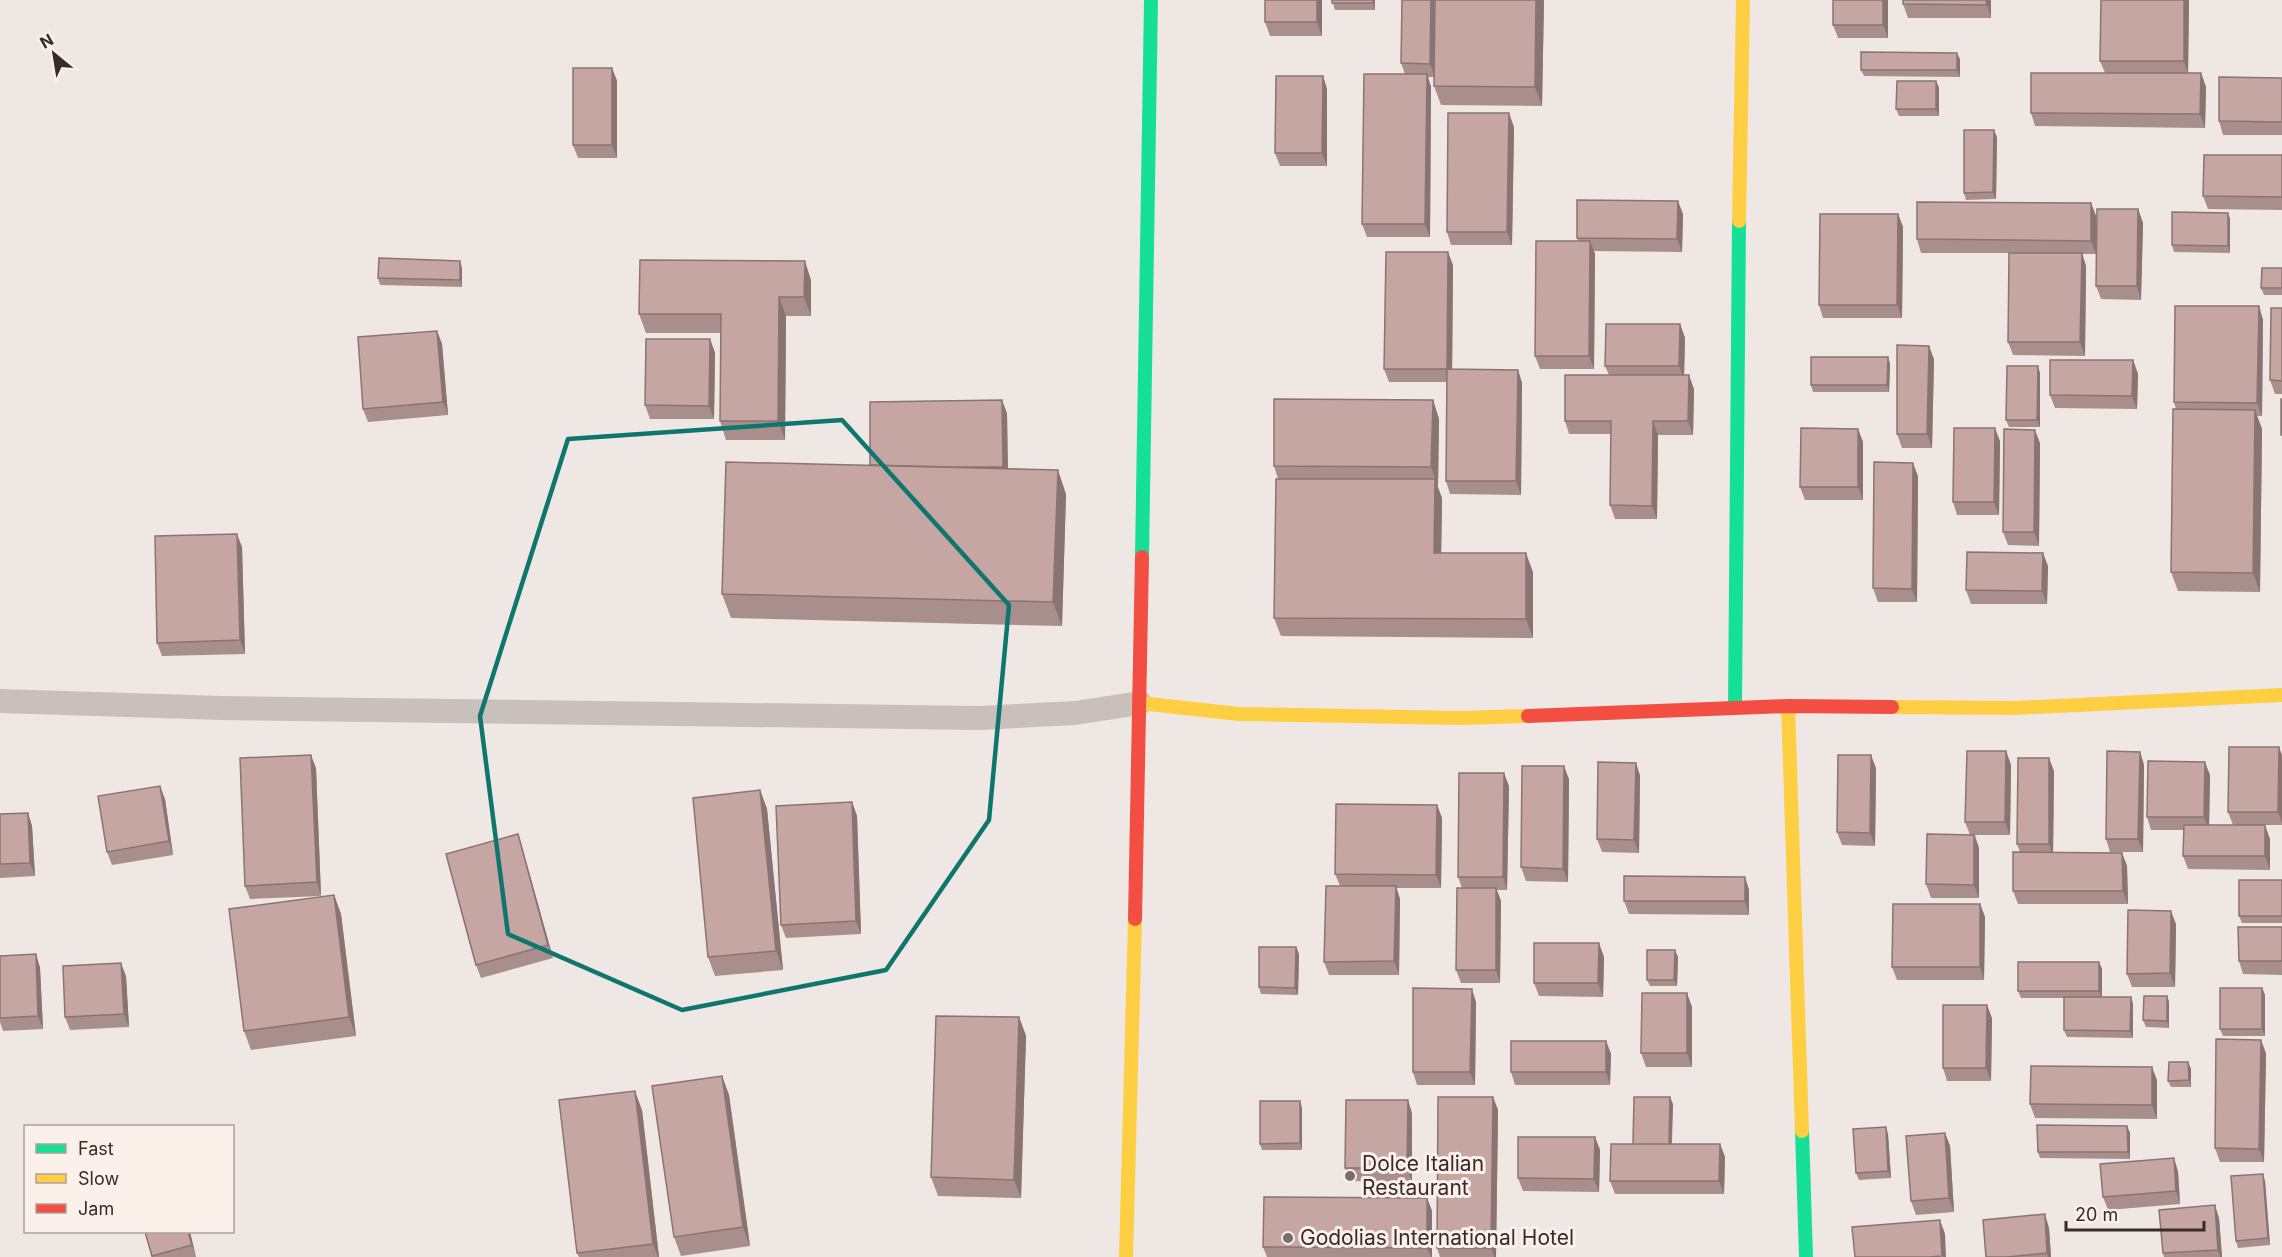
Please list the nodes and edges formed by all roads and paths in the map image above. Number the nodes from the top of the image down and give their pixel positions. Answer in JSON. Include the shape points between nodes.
{"nodes":[{"id":1,"x":1151,"y":0,"type":"edge"},
{"id":2,"x":1743,"y":0,"type":"edge"},
{"id":3,"x":2282,"y":695,"type":"edge"},
{"id":4,"x":0,"y":701,"type":"edge"},
{"id":5,"x":1140,"y":703,"type":"junction"},
{"id":6,"x":1788,"y":706,"type":"junction"},
{"id":7,"x":1735,"y":708,"type":"junction"},
{"id":8,"x":1126,"y":1257,"type":"edge"},
{"id":9,"x":1806,"y":1257,"type":"edge"}],
"edges":[{"from":1,"to":5,"type":"street"},
{"from":2,"to":7,"type":"street"},
{"from":3,"to":6,"type":"street","via":[[2015,708]]},
{"from":4,"to":5,"type":"lane","via":[[223,708],[980,718],[1075,714]]},
{"from":5,"to":7,"type":"street","via":[[1239,714],[1460,718]]},
{"from":5,"to":8,"type":"street"},
{"from":6,"to":7,"type":"street"},
{"from":6,"to":9,"type":"street"}]}
